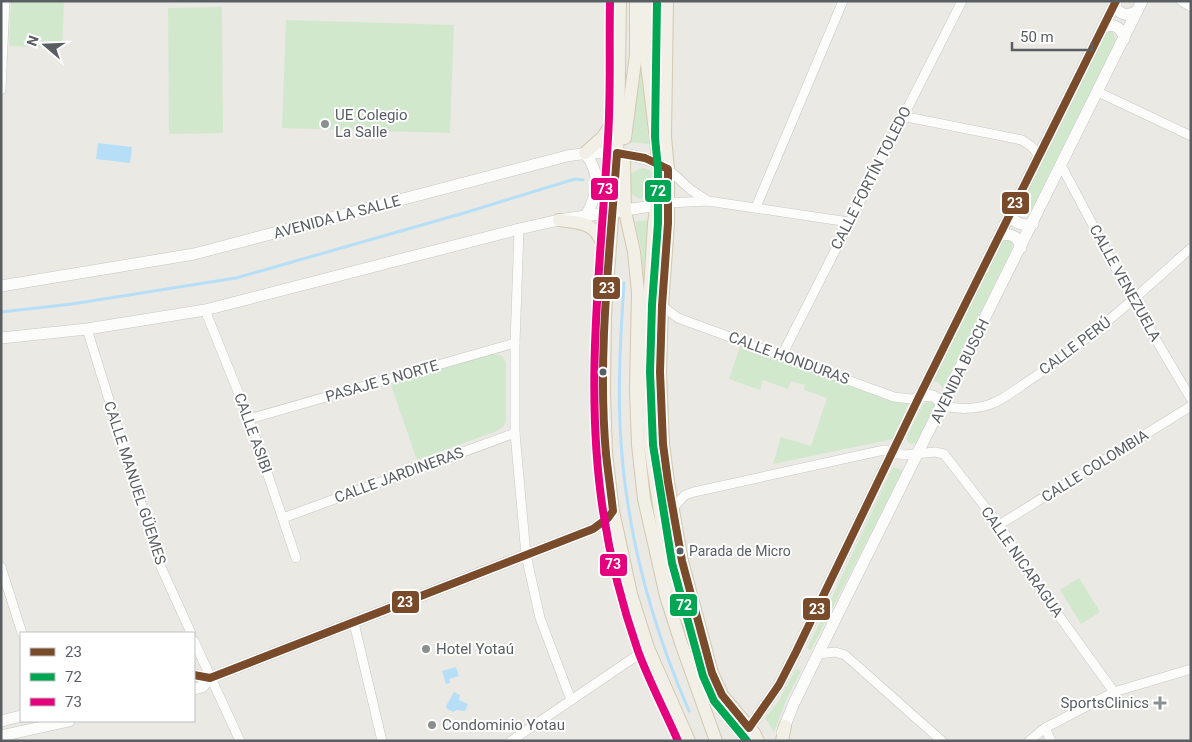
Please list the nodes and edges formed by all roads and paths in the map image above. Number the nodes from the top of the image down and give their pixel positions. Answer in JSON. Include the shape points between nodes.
{"nodes":[{"id":1,"x":5,"y":1,"type":"edge"},
{"id":2,"x":620,"y":1,"type":"edge"},
{"id":3,"x":636,"y":1,"type":"edge"},
{"id":4,"x":647,"y":1,"type":"edge"},
{"id":5,"x":667,"y":1,"type":"edge"},
{"id":6,"x":843,"y":1,"type":"edge"},
{"id":7,"x":962,"y":1,"type":"edge"},
{"id":8,"x":1181,"y":1,"type":"edge"},
{"id":9,"x":1114,"y":2,"type":"edge"},
{"id":10,"x":1140,"y":6,"type":"edge"},
{"id":11,"x":1191,"y":7,"type":"edge"},
{"id":12,"x":1104,"y":27,"type":"junction"},
{"id":13,"x":1124,"y":39,"type":"junction"},
{"id":14,"x":2,"y":44,"type":"edge"},
{"id":15,"x":1,"y":90,"type":"edge"},
{"id":16,"x":1098,"y":92,"type":"junction"},
{"id":17,"x":618,"y":112,"type":"junction"},
{"id":18,"x":902,"y":116,"type":"junction"},
{"id":19,"x":1191,"y":136,"type":"edge"},
{"id":20,"x":585,"y":153,"type":"junction"},
{"id":21,"x":621,"y":154,"type":"junction"},
{"id":22,"x":1039,"y":155,"type":"junction"},
{"id":23,"x":1061,"y":165,"type":"junction"},
{"id":24,"x":663,"y":167,"type":"junction"},
{"id":25,"x":708,"y":201,"type":"junction"},
{"id":26,"x":663,"y":204,"type":"junction"},
{"id":27,"x":756,"y":207,"type":"junction"},
{"id":28,"x":619,"y":211,"type":"junction"},
{"id":29,"x":1010,"y":214,"type":"junction"},
{"id":30,"x":586,"y":216,"type":"junction"},
{"id":31,"x":559,"y":220,"type":"junction"},
{"id":32,"x":849,"y":222,"type":"junction"},
{"id":33,"x":1033,"y":224,"type":"junction"},
{"id":34,"x":519,"y":228,"type":"junction"},
{"id":35,"x":999,"y":236,"type":"junction"},
{"id":36,"x":1020,"y":248,"type":"junction"},
{"id":37,"x":1191,"y":248,"type":"edge"},
{"id":38,"x":610,"y":258,"type":"junction"},
{"id":39,"x":1,"y":286,"type":"edge"},
{"id":40,"x":1133,"y":301,"type":"junction"},
{"id":41,"x":662,"y":306,"type":"junction"},
{"id":42,"x":205,"y":310,"type":"junction"},
{"id":43,"x":87,"y":329,"type":"junction"},
{"id":44,"x":1,"y":338,"type":"edge"},
{"id":45,"x":515,"y":343,"type":"junction"},
{"id":46,"x":782,"y":355,"type":"junction"},
{"id":47,"x":919,"y":397,"type":"junction"},
{"id":48,"x":1191,"y":399,"type":"edge"},
{"id":49,"x":942,"y":406,"type":"junction"},
{"id":50,"x":1191,"y":406,"type":"edge"},
{"id":51,"x":249,"y":419,"type":"junction"},
{"id":52,"x":515,"y":433,"type":"junction"},
{"id":53,"x":893,"y":453,"type":"junction"},
{"id":54,"x":651,"y":455,"type":"junction"},
{"id":55,"x":918,"y":455,"type":"junction"},
{"id":56,"x":667,"y":480,"type":"junction"},
{"id":57,"x":672,"y":509,"type":"junction"},
{"id":58,"x":613,"y":511,"type":"junction"},
{"id":59,"x":660,"y":515,"type":"junction"},
{"id":60,"x":283,"y":518,"type":"junction"},
{"id":61,"x":998,"y":526,"type":"junction"},
{"id":62,"x":594,"y":528,"type":"junction"},
{"id":63,"x":617,"y":531,"type":"junction"},
{"id":64,"x":526,"y":556,"type":"junction"},
{"id":65,"x":296,"y":558,"type":"dead end"},
{"id":66,"x":1,"y":567,"type":"edge"},
{"id":67,"x":354,"y":623,"type":"junction"},
{"id":68,"x":22,"y":632,"type":"edge"},
{"id":69,"x":190,"y":632,"type":"edge"},
{"id":70,"x":195,"y":643,"type":"edge"},
{"id":71,"x":648,"y":648,"type":"junction"},
{"id":72,"x":796,"y":652,"type":"junction"},
{"id":73,"x":816,"y":657,"type":"junction"},
{"id":74,"x":1191,"y":669,"type":"edge"},
{"id":75,"x":712,"y":673,"type":"junction"},
{"id":76,"x":195,"y":675,"type":"edge"},
{"id":77,"x":210,"y":678,"type":"junction"},
{"id":78,"x":195,"y":689,"type":"edge"},
{"id":79,"x":1114,"y":692,"type":"junction"},
{"id":80,"x":571,"y":700,"type":"junction"},
{"id":81,"x":20,"y":716,"type":"edge"},
{"id":82,"x":1,"y":721,"type":"edge"},
{"id":83,"x":48,"y":723,"type":"edge"},
{"id":84,"x":785,"y":726,"type":"joint"},
{"id":85,"x":749,"y":728,"type":"junction"},
{"id":86,"x":1045,"y":728,"type":"junction"},
{"id":87,"x":1,"y":736,"type":"edge"},
{"id":88,"x":513,"y":740,"type":"edge"},
{"id":89,"x":240,"y":741,"type":"edge"},
{"id":90,"x":382,"y":741,"type":"edge"},
{"id":91,"x":689,"y":741,"type":"edge"},
{"id":92,"x":716,"y":741,"type":"edge"},
{"id":93,"x":742,"y":741,"type":"edge"},
{"id":94,"x":758,"y":741,"type":"edge"},
{"id":95,"x":781,"y":741,"type":"edge"},
{"id":96,"x":942,"y":741,"type":"edge"},
{"id":97,"x":1029,"y":741,"type":"edge"},
{"id":98,"x":1051,"y":741,"type":"edge"}],
"edges":[{"from":1,"to":14,"type":"street"},
{"from":2,"to":17,"type":"main road"},
{"from":3,"to":21,"type":"main road","via":[[636,54]]},
{"from":4,"to":24,"type":"main road","via":[[647,64]]},
{"from":5,"to":24,"type":"main road"},
{"from":6,"to":27,"type":"street"},
{"from":7,"to":18,"type":"street","name":"CALLE FORTÍN TOLEDO"},
{"from":8,"to":11,"type":"street"},
{"from":9,"to":10,"type":"main road","via":[[1124,15],[1131,15]]},
{"from":9,"to":12,"type":"main road","name":"AVENIDA BUSCH"},
{"from":10,"to":13,"type":"main road","name":"AVENIDA BUSCH"},
{"from":12,"to":13,"type":"main road","via":[[1120,29]]},
{"from":12,"to":22,"type":"main road","name":"AVENIDA BUSCH"},
{"from":13,"to":16,"type":"main road","name":"AVENIDA BUSCH"},
{"from":14,"to":15,"type":"street"},
{"from":16,"to":19,"type":"street"},
{"from":16,"to":23,"type":"main road","name":"AVENIDA BUSCH"},
{"from":17,"to":20,"type":"main road","via":[[603,137]]},
{"from":17,"to":21,"type":"main road"},
{"from":18,"to":22,"type":"street","via":[[1022,140]]},
{"from":18,"to":32,"type":"street","name":"CALLE FORTÍN TOLEDO"},
{"from":20,"to":21,"type":"main road","name":"AVENIDA LA SALLE"},
{"from":20,"to":30,"type":"main road","via":[[595,168],[597,180]]},
{"from":20,"to":39,"type":"main road","name":"AVENIDA LA SALLE","via":[[194,254]]},
{"from":21,"to":24,"type":"main road","name":"AVENIDA LA SALLE","via":[[645,158]]},
{"from":21,"to":28,"type":"main road"},
{"from":22,"to":29,"type":"main road","name":"AVENIDA BUSCH"},
{"from":23,"to":33,"type":"main road","name":"AVENIDA BUSCH"},
{"from":23,"to":40,"type":"street","name":"CALLE VENEZUELA"},
{"from":24,"to":25,"type":"street"},
{"from":24,"to":26,"type":"main road"},
{"from":25,"to":26,"type":"street"},
{"from":25,"to":27,"type":"street"},
{"from":26,"to":28,"type":"main road"},
{"from":26,"to":41,"type":"main road"},
{"from":26,"to":54,"type":"main road","via":[[654,224],[649,304],[647,379]]},
{"from":27,"to":32,"type":"street"},
{"from":28,"to":30,"type":"main road"},
{"from":28,"to":38,"type":"main road"},
{"from":28,"to":92,"type":"main road","via":[[634,252],[637,279],[636,409],[644,499],[666,596]]},
{"from":29,"to":33,"type":"main road","via":[[1019,224]]},
{"from":29,"to":35,"type":"main road","name":"AVENIDA BUSCH"},
{"from":30,"to":31,"type":"main road"},
{"from":31,"to":34,"type":"main road"},
{"from":31,"to":38,"type":"main road","via":[[580,222],[596,230]]},
{"from":32,"to":46,"type":"street","name":"CALLE FORTÍN TOLEDO"},
{"from":33,"to":36,"type":"main road","name":"AVENIDA BUSCH"},
{"from":34,"to":42,"type":"main road"},
{"from":34,"to":45,"type":"street"},
{"from":35,"to":36,"type":"main road","via":[[1015,237]]},
{"from":35,"to":47,"type":"main road","name":"AVENIDA BUSCH"},
{"from":36,"to":49,"type":"main road","name":"AVENIDA BUSCH"},
{"from":37,"to":40,"type":"street","name":"CALLE PERÚ"},
{"from":38,"to":58,"type":"main road","via":[[604,390],[606,453]]},
{"from":40,"to":48,"type":"street","name":"CALLE VENEZUELA"},
{"from":40,"to":49,"type":"street","name":"CALLE PERÚ","via":[[1061,358],[1006,396],[975,408],[961,410]]},
{"from":41,"to":46,"type":"street","name":"CALLE HONDURAS","via":[[678,318]]},
{"from":41,"to":56,"type":"main road","via":[[660,372]]},
{"from":42,"to":43,"type":"main road"},
{"from":42,"to":51,"type":"street","name":"CALLE ASIBI"},
{"from":43,"to":44,"type":"main road"},
{"from":43,"to":69,"type":"street","name":"CALLE MANUEL GÜEMES","via":[[161,567]]},
{"from":45,"to":51,"type":"street","name":"PASAJE 5 NORTE"},
{"from":45,"to":52,"type":"street"},
{"from":46,"to":47,"type":"street","name":"CALLE HONDURAS","via":[[894,397]]},
{"from":47,"to":49,"type":"main road","via":[[933,396]]},
{"from":47,"to":53,"type":"main road","name":"AVENIDA BUSCH"},
{"from":49,"to":55,"type":"main road","name":"AVENIDA BUSCH"},
{"from":50,"to":61,"type":"street","name":"CALLE COLOMBIA"},
{"from":51,"to":60,"type":"street","name":"CALLE ASIBI"},
{"from":52,"to":60,"type":"street","name":"CALLE JARDINERAS"},
{"from":52,"to":64,"type":"street"},
{"from":53,"to":55,"type":"street","name":"CALLE NICARAGUA"},
{"from":53,"to":57,"type":"street","via":[[884,450],[694,492],[685,495]]},
{"from":53,"to":72,"type":"main road","name":"AVENIDA BUSCH"},
{"from":54,"to":56,"type":"main road"},
{"from":54,"to":59,"type":"main road"},
{"from":55,"to":61,"type":"street","name":"CALLE NICARAGUA","via":[[940,452],[947,456]]},
{"from":55,"to":73,"type":"main road","name":"AVENIDA BUSCH"},
{"from":56,"to":57,"type":"main road"},
{"from":56,"to":59,"type":"main road"},
{"from":57,"to":75,"type":"main road"},
{"from":58,"to":62,"type":"main road"},
{"from":58,"to":63,"type":"main road"},
{"from":59,"to":75,"type":"main road","via":[[682,609]]},
{"from":60,"to":65,"type":"street","name":"CALLE ASIBI"},
{"from":61,"to":79,"type":"street","name":"CALLE NICARAGUA"},
{"from":62,"to":63,"type":"main road"},
{"from":62,"to":64,"type":"main road"},
{"from":63,"to":71,"type":"main road","via":[[631,594]]},
{"from":64,"to":67,"type":"main road"},
{"from":64,"to":80,"type":"street","via":[[540,618]]},
{"from":66,"to":68,"type":"street"},
{"from":67,"to":77,"type":"main road"},
{"from":67,"to":90,"type":"street"},
{"from":70,"to":77,"type":"street"},
{"from":71,"to":80,"type":"street"},
{"from":71,"to":91,"type":"main road"},
{"from":72,"to":73,"type":"main road","via":[[802,663],[807,664]]},
{"from":72,"to":85,"type":"main road","name":"AVENIDA BUSCH","via":[[779,685]]},
{"from":73,"to":84,"type":"main road","name":"AVENIDA BUSCH"},
{"from":73,"to":96,"type":"street","via":[[835,652],[844,655]]},
{"from":74,"to":79,"type":"street"},
{"from":75,"to":85,"type":"main road","via":[[722,695]]},
{"from":76,"to":77,"type":"main road"},
{"from":77,"to":78,"type":"main road"},
{"from":77,"to":89,"type":"street"},
{"from":79,"to":86,"type":"street"},
{"from":80,"to":88,"type":"street"},
{"from":81,"to":82,"type":"main road"},
{"from":83,"to":87,"type":"main road"},
{"from":84,"to":95,"type":"main road"},
{"from":85,"to":93,"type":"main road","name":"AVENIDA BUSCH"},
{"from":85,"to":94,"type":"main road"},
{"from":86,"to":97,"type":"street"},
{"from":86,"to":98,"type":"street"}]}
